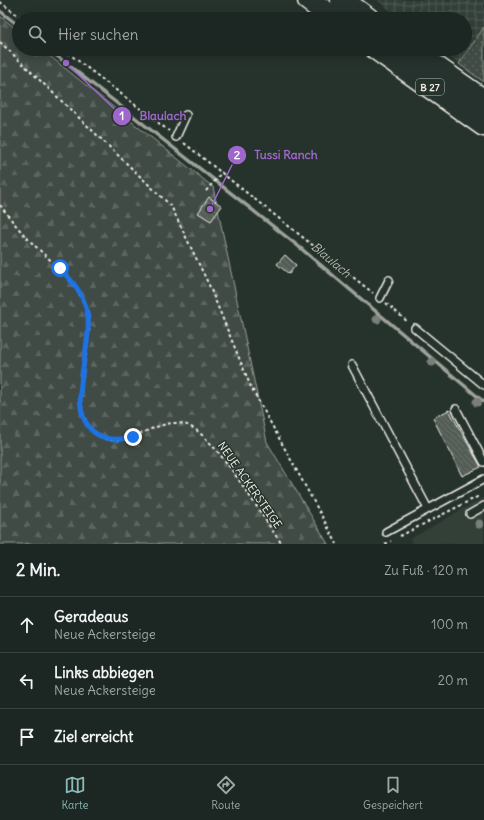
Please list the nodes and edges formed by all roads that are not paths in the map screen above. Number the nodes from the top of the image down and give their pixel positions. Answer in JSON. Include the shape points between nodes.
{"nodes":[{"id":1,"x":310,"y":0,"type":"edge"},
{"id":2,"x":342,"y":0,"type":"edge"},
{"id":3,"x":326,"y":12,"type":"edge"},
{"id":4,"x":358,"y":12,"type":"edge"},
{"id":5,"x":387,"y":56,"type":"edge"},
{"id":6,"x":420,"y":56,"type":"edge"},
{"id":7,"x":484,"y":101,"type":"edge"},
{"id":8,"x":186,"y":115,"type":"dead end"},
{"id":9,"x":484,"y":125,"type":"edge"},
{"id":10,"x":176,"y":137,"type":"road end"},
{"id":11,"x":389,"y":280,"type":"dead end"},
{"id":12,"x":380,"y":298,"type":"road end"},
{"id":13,"x":415,"y":328,"type":"road end"},
{"id":14,"x":352,"y":365,"type":"dead end"},
{"id":15,"x":484,"y":385,"type":"edge"},
{"id":16,"x":456,"y":408,"type":"dead end"},
{"id":17,"x":484,"y":462,"type":"edge"},
{"id":18,"x":484,"y":479,"type":"edge"},
{"id":19,"x":484,"y":506,"type":"edge"},
{"id":20,"x":428,"y":509,"type":"junction"},
{"id":21,"x":470,"y":514,"type":"dead end"},
{"id":22,"x":386,"y":532,"type":"dead end"}],
"edges":[{"from":1,"to":3,"type":"highway"},
{"from":2,"to":4,"type":"highway"},
{"from":5,"to":9,"type":"highway","number":"B 27"},
{"from":6,"to":7,"type":"highway","number":"B 27"},
{"from":8,"to":10,"type":"lane"},
{"from":11,"to":12,"type":"lane"},
{"from":13,"to":15,"type":"lane"},
{"from":14,"to":20,"type":"lane"},
{"from":16,"to":17,"type":"lane"},
{"from":18,"to":20,"type":"lane"},
{"from":19,"to":21,"type":"lane"},
{"from":20,"to":22,"type":"lane"}]}
